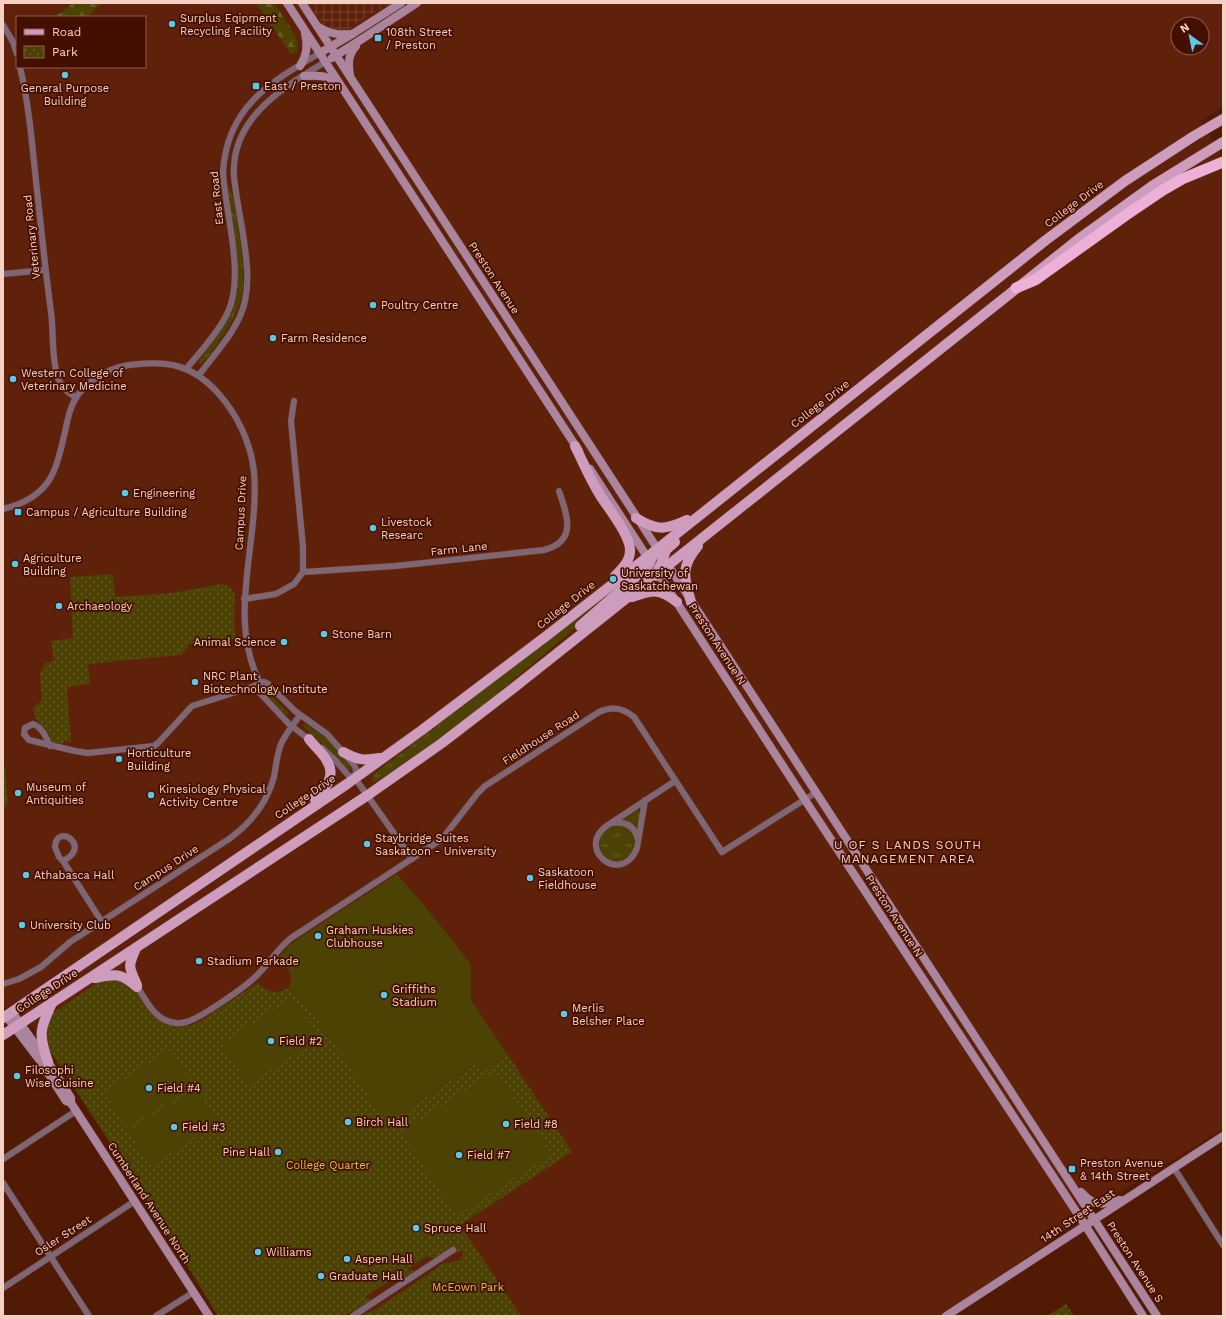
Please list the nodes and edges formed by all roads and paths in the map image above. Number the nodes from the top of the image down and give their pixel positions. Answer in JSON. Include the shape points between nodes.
{"nodes":[{"id":1,"x":287,"y":3,"type":"edge"},
{"id":2,"x":302,"y":3,"type":"edge"},
{"id":3,"x":401,"y":3,"type":"edge"},
{"id":4,"x":417,"y":3,"type":"edge"},
{"id":5,"x":3,"y":25,"type":"edge"},
{"id":6,"x":316,"y":25,"type":"junction"},
{"id":7,"x":304,"y":29,"type":"junction"},
{"id":8,"x":354,"y":33,"type":"junction"},
{"id":9,"x":362,"y":39,"type":"junction"},
{"id":10,"x":330,"y":47,"type":"junction"},
{"id":11,"x":16,"y":51,"type":"edge"},
{"id":12,"x":320,"y":53,"type":"junction"},
{"id":13,"x":336,"y":56,"type":"junction"},
{"id":14,"x":325,"y":62,"type":"junction"},
{"id":15,"x":300,"y":66,"type":"junction"},
{"id":16,"x":20,"y":68,"type":"edge"},
{"id":17,"x":304,"y":76,"type":"junction"},
{"id":18,"x":350,"y":79,"type":"junction"},
{"id":19,"x":341,"y":86,"type":"junction"},
{"id":20,"x":1223,"y":119,"type":"edge"},
{"id":21,"x":1223,"y":142,"type":"edge"},
{"id":22,"x":1223,"y":162,"type":"edge"},
{"id":23,"x":45,"y":270,"type":"junction"},
{"id":24,"x":3,"y":274,"type":"edge"},
{"id":25,"x":1016,"y":288,"type":"junction"},
{"id":26,"x":187,"y":368,"type":"junction"},
{"id":27,"x":199,"y":375,"type":"junction"},
{"id":28,"x":76,"y":398,"type":"junction"},
{"id":29,"x":294,"y":401,"type":"dead end"},
{"id":30,"x":575,"y":446,"type":"junction"},
{"id":31,"x":741,"y":482,"type":"junction"},
{"id":32,"x":559,"y":491,"type":"dead end"},
{"id":33,"x":3,"y":509,"type":"edge"},
{"id":34,"x":700,"y":515,"type":"junction"},
{"id":35,"x":636,"y":518,"type":"junction"},
{"id":36,"x":710,"y":532,"type":"junction"},
{"id":37,"x":662,"y":558,"type":"junction"},
{"id":38,"x":649,"y":559,"type":"junction"},
{"id":39,"x":303,"y":572,"type":"junction"},
{"id":40,"x":658,"y":573,"type":"junction"},
{"id":41,"x":604,"y":590,"type":"junction"},
{"id":42,"x":244,"y":598,"type":"junction"},
{"id":43,"x":622,"y":601,"type":"junction"},
{"id":44,"x":677,"y":602,"type":"junction"},
{"id":45,"x":691,"y":602,"type":"junction"},
{"id":46,"x":260,"y":683,"type":"junction"},
{"id":47,"x":300,"y":715,"type":"junction"},
{"id":48,"x":466,"y":724,"type":"junction"},
{"id":49,"x":292,"y":726,"type":"junction"},
{"id":50,"x":309,"y":740,"type":"junction"},
{"id":51,"x":50,"y":746,"type":"junction"},
{"id":52,"x":344,"y":752,"type":"junction"},
{"id":53,"x":384,"y":757,"type":"junction"},
{"id":54,"x":355,"y":778,"type":"junction"},
{"id":55,"x":675,"y":781,"type":"junction"},
{"id":56,"x":815,"y":793,"type":"junction"},
{"id":57,"x":368,"y":795,"type":"junction"},
{"id":58,"x":645,"y":800,"type":"junction"},
{"id":59,"x":805,"y":800,"type":"junction"},
{"id":60,"x":288,"y":823,"type":"junction"},
{"id":61,"x":611,"y":823,"type":"junction"},
{"id":62,"x":638,"y":841,"type":"junction"},
{"id":63,"x":412,"y":859,"type":"junction"},
{"id":64,"x":63,"y":861,"type":"dead end"},
{"id":65,"x":102,"y":922,"type":"junction"},
{"id":66,"x":136,"y":947,"type":"junction"},
{"id":67,"x":89,"y":978,"type":"junction"},
{"id":68,"x":3,"y":984,"type":"edge"},
{"id":69,"x":137,"y":987,"type":"junction"},
{"id":70,"x":53,"y":1002,"type":"junction"},
{"id":71,"x":6,"y":1014,"type":"edge"},
{"id":72,"x":18,"y":1025,"type":"junction"},
{"id":73,"x":3,"y":1035,"type":"edge"},
{"id":74,"x":48,"y":1062,"type":"junction"},
{"id":75,"x":71,"y":1103,"type":"junction"},
{"id":76,"x":76,"y":1112,"type":"junction"},
{"id":77,"x":1223,"y":1136,"type":"edge"},
{"id":78,"x":3,"y":1159,"type":"edge"},
{"id":79,"x":1059,"y":1166,"type":"junction"},
{"id":80,"x":1174,"y":1168,"type":"junction"},
{"id":81,"x":3,"y":1183,"type":"edge"},
{"id":82,"x":1125,"y":1198,"type":"junction"},
{"id":83,"x":135,"y":1201,"type":"junction"},
{"id":84,"x":1094,"y":1220,"type":"junction"},
{"id":85,"x":1086,"y":1225,"type":"junction"},
{"id":86,"x":1223,"y":1245,"type":"edge"},
{"id":87,"x":453,"y":1250,"type":"dead end"},
{"id":88,"x":51,"y":1257,"type":"junction"},
{"id":89,"x":3,"y":1288,"type":"edge"},
{"id":90,"x":194,"y":1292,"type":"junction"},
{"id":91,"x":90,"y":1316,"type":"edge"},
{"id":92,"x":156,"y":1316,"type":"edge"},
{"id":93,"x":209,"y":1316,"type":"edge"},
{"id":94,"x":353,"y":1316,"type":"edge"},
{"id":95,"x":946,"y":1316,"type":"edge"},
{"id":96,"x":1143,"y":1316,"type":"edge"},
{"id":97,"x":1157,"y":1316,"type":"edge"}],
"edges":[{"from":1,"to":7,"type":"main road"},
{"from":2,"to":6,"type":"main road","name":"Preston Avenue"},
{"from":3,"to":8,"type":"main road"},
{"from":4,"to":9,"type":"main road"},
{"from":5,"to":11,"type":"street"},
{"from":6,"to":8,"type":"main road","via":[[334,34]]},
{"from":6,"to":10,"type":"main road","name":"Preston Avenue"},
{"from":7,"to":12,"type":"main road"},
{"from":7,"to":15,"type":"main road","via":[[307,48]]},
{"from":8,"to":10,"type":"main road"},
{"from":9,"to":13,"type":"main road"},
{"from":9,"to":18,"type":"main road","via":[[350,52]]},
{"from":10,"to":12,"type":"main road"},
{"from":10,"to":13,"type":"main road","name":"Preston Avenue"},
{"from":12,"to":14,"type":"main road"},
{"from":12,"to":15,"type":"street","name":"East Road"},
{"from":13,"to":14,"type":"main road"},
{"from":13,"to":18,"type":"main road","name":"Preston Avenue"},
{"from":14,"to":17,"type":"street","name":"East Road"},
{"from":14,"to":19,"type":"main road"},
{"from":15,"to":26,"type":"street","name":"East Road","via":[[259,92],[239,116],[229,135],[223,176],[236,277],[233,297],[222,323]]},
{"from":16,"to":23,"type":"street","name":"Veterinary Road","via":[[29,113]]},
{"from":17,"to":19,"type":"main road","via":[[321,75]]},
{"from":17,"to":27,"type":"street","name":"East Road","via":[[262,106],[238,144],[234,176],[248,268],[247,293],[235,326]]},
{"from":18,"to":35,"type":"main road","name":"Preston Avenue"},
{"from":19,"to":30,"type":"main road"},
{"from":20,"to":31,"type":"main road","name":"College Drive","via":[[1090,206]]},
{"from":21,"to":25,"type":"main road","via":[[1120,208]]},
{"from":22,"to":25,"type":"highway","via":[[1188,176],[1163,190],[1035,280]]},
{"from":23,"to":24,"type":"street"},
{"from":23,"to":28,"type":"street","name":"Veterinary Road","via":[[58,377],[64,389]]},
{"from":25,"to":36,"type":"main road"},
{"from":26,"to":27,"type":"street","name":"Campus Drive"},
{"from":26,"to":28,"type":"street","name":"Campus Drive","via":[[155,363],[113,369],[88,383]]},
{"from":27,"to":42,"type":"street","name":"Campus Drive","via":[[231,410],[245,435],[252,462],[254,487]]},
{"from":28,"to":33,"type":"street","name":"Campus Drive","via":[[70,409],[53,474],[29,499]]},
{"from":29,"to":39,"type":"street","via":[[292,421]]},
{"from":30,"to":38,"type":"main road"},
{"from":30,"to":41,"type":"main road","via":[[599,494],[625,533],[630,548],[628,561]]},
{"from":31,"to":34,"type":"main road","name":"College Drive"},
{"from":31,"to":37,"type":"main road","via":[[666,550]]},
{"from":32,"to":39,"type":"street","name":"Farm Lane","via":[[567,527],[563,539],[552,548],[395,566]]},
{"from":34,"to":35,"type":"main road","via":[[675,525],[658,528]]},
{"from":34,"to":37,"type":"main road","name":"College Drive"},
{"from":35,"to":37,"type":"main road","name":"Preston Avenue"},
{"from":36,"to":37,"type":"main road"},
{"from":36,"to":45,"type":"main road","via":[[686,564],[685,581]]},
{"from":37,"to":38,"type":"main road"},
{"from":37,"to":40,"type":"main road"},
{"from":37,"to":45,"type":"main road","name":"Preston Avenue N"},
{"from":38,"to":40,"type":"main road","name":"Preston Avenue N"},
{"from":38,"to":41,"type":"main road","name":"College Drive"},
{"from":38,"to":48,"type":"main road","via":[[642,573]]},
{"from":39,"to":42,"type":"street","via":[[294,584],[276,594]]},
{"from":40,"to":43,"type":"main road","name":"College Drive"},
{"from":40,"to":44,"type":"main road","name":"Preston Avenue N"},
{"from":41,"to":53,"type":"main road","name":"College Drive","via":[[538,643]]},
{"from":42,"to":46,"type":"street","name":"Campus Drive","via":[[246,637]]},
{"from":43,"to":44,"type":"main road","via":[[657,590]]},
{"from":43,"to":48,"type":"main road","name":"College Drive"},
{"from":44,"to":59,"type":"main road","name":"Preston Avenue N"},
{"from":45,"to":56,"type":"main road","name":"Preston Avenue N"},
{"from":46,"to":47,"type":"street","name":"Campus Drive","via":[[268,684]]},
{"from":46,"to":49,"type":"street","name":"Campus Drive","via":[[259,692]]},
{"from":46,"to":51,"type":"street","via":[[192,706],[154,746],[88,753]]},
{"from":47,"to":49,"type":"street","name":"Campus Drive"},
{"from":47,"to":52,"type":"street","name":"Campus Drive","via":[[322,729]]},
{"from":48,"to":57,"type":"main road","name":"College Drive"},
{"from":49,"to":50,"type":"street","name":"Campus Drive"},
{"from":49,"to":65,"type":"street","name":"Campus Drive","via":[[281,744],[274,777],[267,794],[247,824]]},
{"from":50,"to":54,"type":"street","name":"Campus Drive","via":[[327,752]]},
{"from":50,"to":60,"type":"main road","via":[[329,763],[328,783],[321,793],[302,807]]},
{"from":51,"to":51,"type":"street","via":[[35,724],[24,730],[29,740]]},
{"from":52,"to":53,"type":"main road","via":[[364,760]]},
{"from":52,"to":54,"type":"street","name":"Campus Drive","via":[[356,769]]},
{"from":53,"to":54,"type":"main road","name":"College Drive"},
{"from":54,"to":57,"type":"street","name":"Campus Drive"},
{"from":54,"to":60,"type":"main road","name":"College Drive"},
{"from":55,"to":58,"type":"street"},
{"from":55,"to":59,"type":"street","name":"Fieldhouse Road","via":[[722,852]]},
{"from":55,"to":63,"type":"street","name":"Fieldhouse Road","via":[[634,717],[621,709],[610,708],[599,712],[486,786],[477,794],[447,835]]},
{"from":56,"to":59,"type":"street","name":"Fieldhouse Road"},
{"from":56,"to":79,"type":"main road","name":"Preston Avenue N"},
{"from":57,"to":63,"type":"street","name":"Campus Drive"},
{"from":57,"to":66,"type":"main road","name":"College Drive"},
{"from":58,"to":61,"type":"street"},
{"from":58,"to":62,"type":"street"},
{"from":59,"to":85,"type":"main road","name":"Preston Avenue N"},
{"from":60,"to":71,"type":"main road","name":"College Drive"},
{"from":61,"to":62,"type":"street","via":[[622,822],[631,826]]},
{"from":61,"to":62,"type":"street","via":[[600,831],[595,843],[598,853],[605,861],[614,865],[624,863],[634,854]]},
{"from":63,"to":69,"type":"street","via":[[291,938],[247,985],[194,1020],[174,1023],[163,1019],[154,1012]]},
{"from":64,"to":65,"type":"street"},
{"from":65,"to":68,"type":"street","name":"Campus Drive","via":[[70,942],[41,967]]},
{"from":66,"to":67,"type":"main road","name":"College Drive"},
{"from":66,"to":69,"type":"main road","via":[[129,965]]},
{"from":67,"to":69,"type":"main road","via":[[116,974],[127,978]]},
{"from":67,"to":70,"type":"main road","name":"College Drive"},
{"from":70,"to":72,"type":"main road","name":"College Drive"},
{"from":70,"to":74,"type":"main road","via":[[41,1028],[41,1039]]},
{"from":71,"to":72,"type":"main road"},
{"from":72,"to":73,"type":"main road","name":"College Drive"},
{"from":72,"to":74,"type":"main road","name":"Cumberland Avenue North"},
{"from":72,"to":75,"type":"main road","name":"Cumberland Avenue North","via":[[66,1100]]},
{"from":74,"to":75,"type":"main road","name":"Cumberland Avenue North","via":[[72,1098]]},
{"from":75,"to":76,"type":"main road","name":"Cumberland Avenue North"},
{"from":76,"to":78,"type":"street"},
{"from":76,"to":83,"type":"main road","name":"Cumberland Avenue North"},
{"from":77,"to":80,"type":"main road","name":"14th Street East"},
{"from":79,"to":82,"type":"main road","via":[[1087,1200],[1102,1204]]},
{"from":79,"to":84,"type":"main road","name":"Preston Avenue N"},
{"from":80,"to":82,"type":"main road","name":"14th Street East"},
{"from":80,"to":86,"type":"street"},
{"from":81,"to":88,"type":"street"},
{"from":82,"to":84,"type":"main road","name":"14th Street East"},
{"from":83,"to":88,"type":"street","name":"Osler Street"},
{"from":83,"to":90,"type":"main road","name":"Cumberland Avenue North"},
{"from":84,"to":85,"type":"main road","name":"14th Street East"},
{"from":84,"to":97,"type":"main road","name":"Preston Avenue S"},
{"from":85,"to":95,"type":"main road","name":"14th Street East"},
{"from":85,"to":96,"type":"main road","name":"Preston Avenue S"},
{"from":87,"to":94,"type":"street"},
{"from":88,"to":89,"type":"street","name":"Osler Street"},
{"from":88,"to":91,"type":"street"},
{"from":90,"to":92,"type":"street"},
{"from":90,"to":93,"type":"main road","name":"Cumberland Avenue North"}]}
